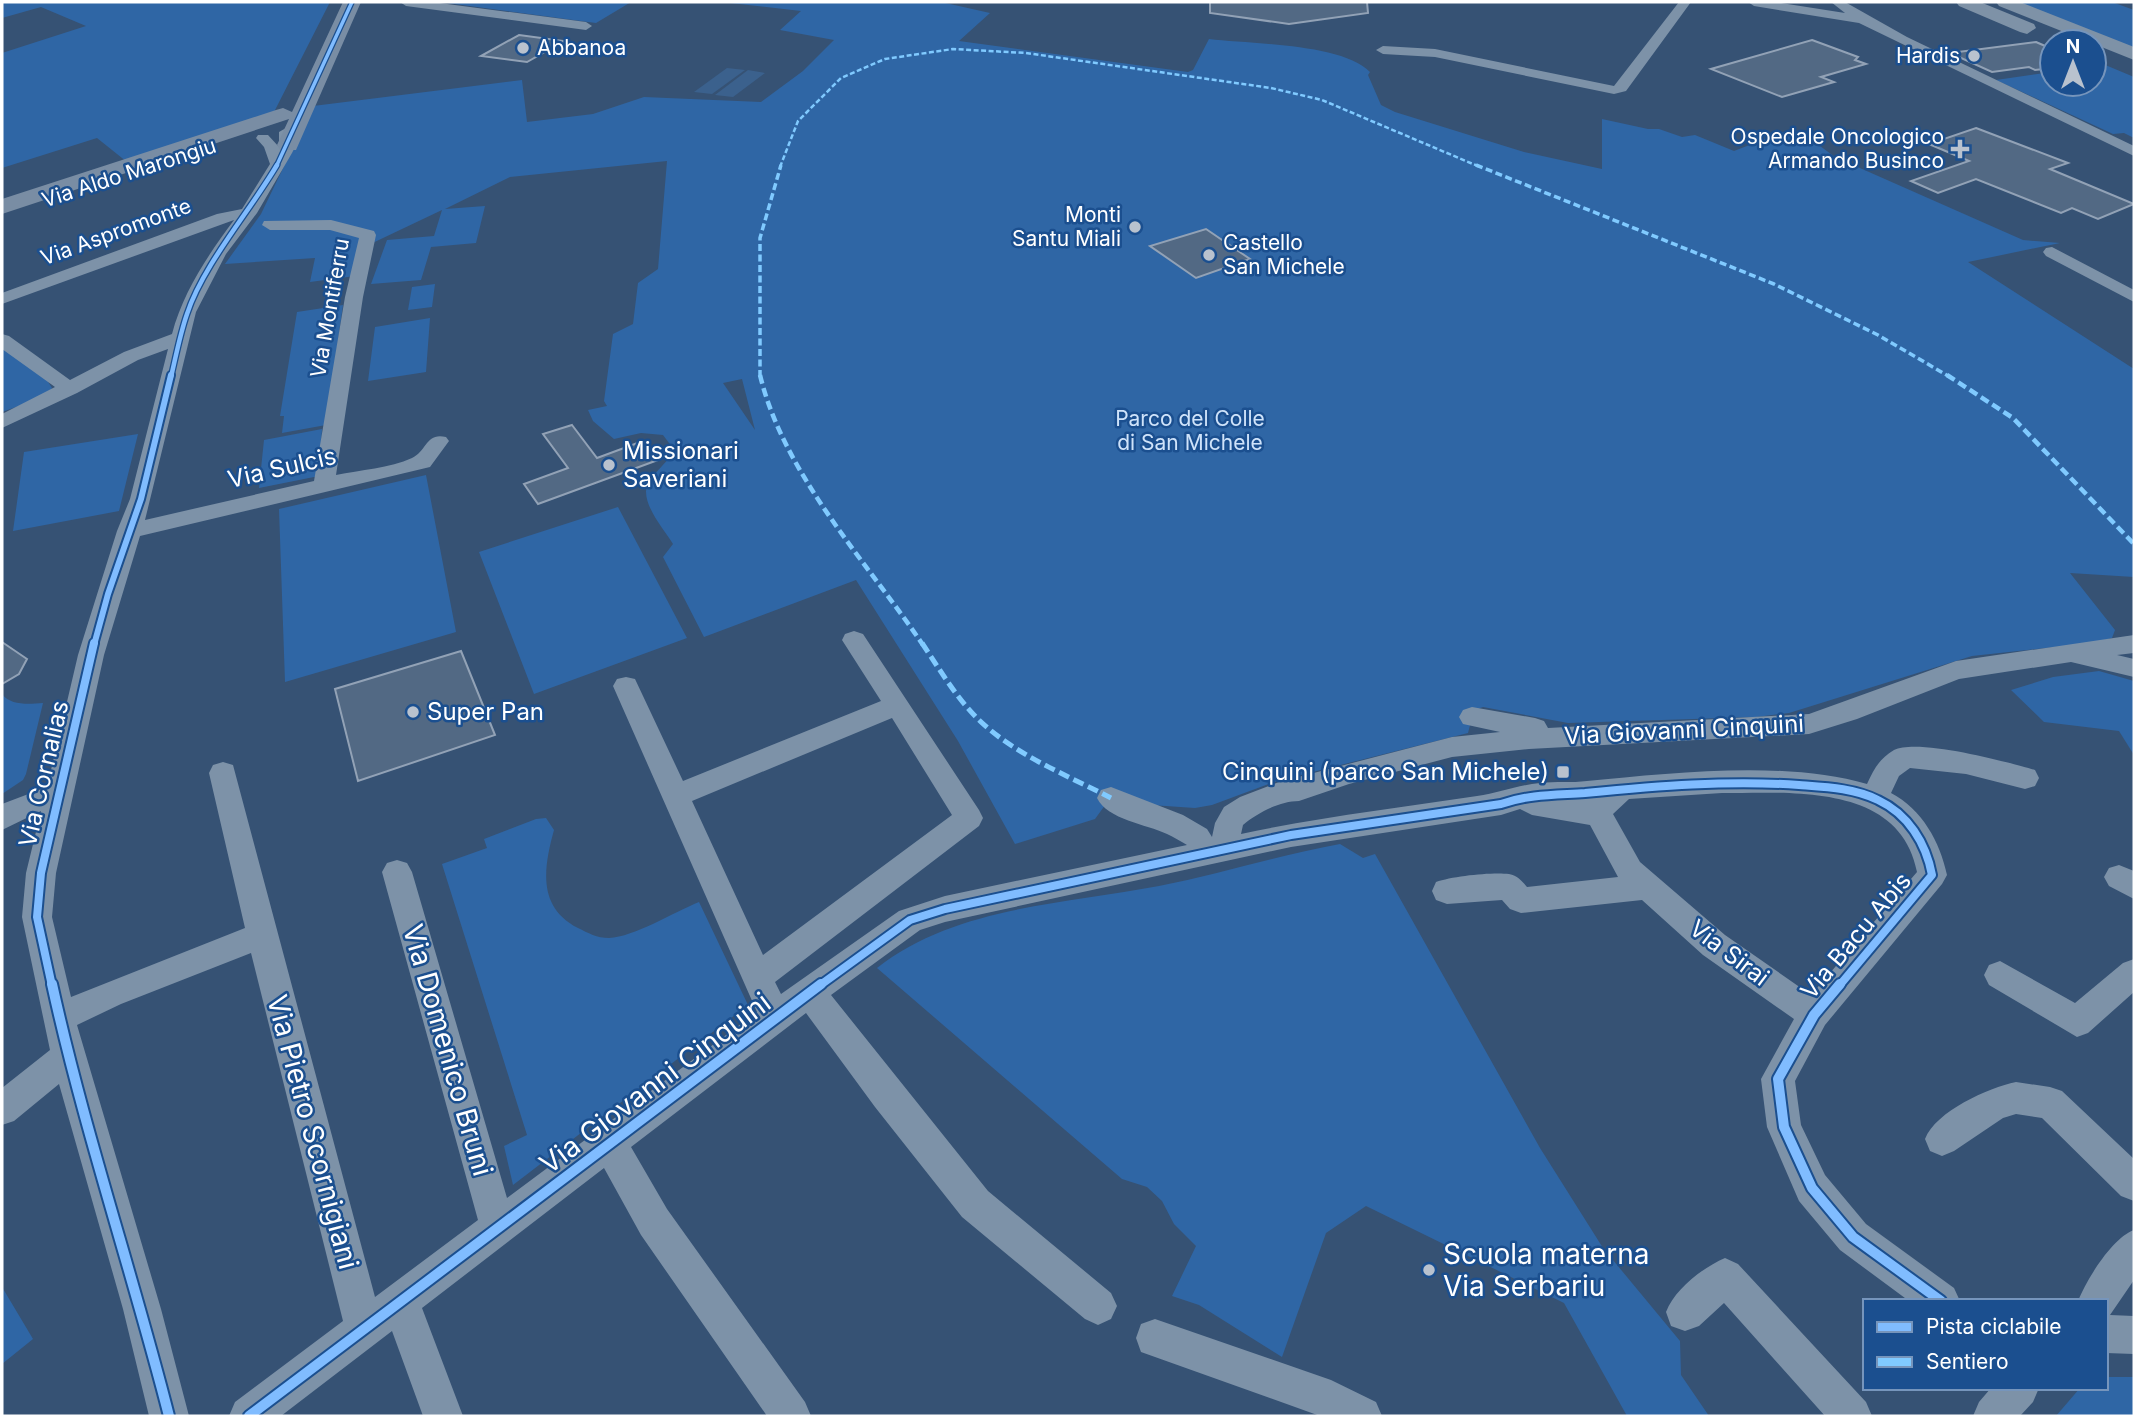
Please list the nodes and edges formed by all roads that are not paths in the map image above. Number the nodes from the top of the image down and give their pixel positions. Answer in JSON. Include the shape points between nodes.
{"nodes":[{"id":1,"x":341,"y":2,"type":"edge"},
{"id":2,"x":352,"y":2,"type":"edge"},
{"id":3,"x":406,"y":2,"type":"edge"},
{"id":4,"x":1685,"y":2,"type":"edge"},
{"id":5,"x":1754,"y":2,"type":"edge"},
{"id":6,"x":1837,"y":2,"type":"edge"},
{"id":7,"x":1965,"y":2,"type":"edge"},
{"id":8,"x":1977,"y":2,"type":"edge"},
{"id":9,"x":1992,"y":2,"type":"edge"},
{"id":10,"x":2006,"y":2,"type":"edge"},
{"id":11,"x":1865,"y":20,"type":"junction"},
{"id":12,"x":586,"y":26,"type":"dead end"},
{"id":13,"x":2039,"y":28,"type":"edge"},
{"id":14,"x":2055,"y":28,"type":"edge"},
{"id":15,"x":2038,"y":33,"type":"edge"},
{"id":16,"x":2108,"y":49,"type":"edge"},
{"id":17,"x":1383,"y":50,"type":"dead end"},
{"id":18,"x":2134,"y":54,"type":"edge"},
{"id":19,"x":2108,"y":59,"type":"edge"},
{"id":20,"x":2134,"y":60,"type":"edge"},
{"id":21,"x":2134,"y":70,"type":"edge"},
{"id":22,"x":1572,"y":82,"type":"junction"},
{"id":23,"x":1559,"y":98,"type":"dead end"},
{"id":24,"x":274,"y":134,"type":"junction"},
{"id":25,"x":2134,"y":152,"type":"edge"},
{"id":26,"x":2,"y":207,"type":"edge"},
{"id":27,"x":248,"y":213,"type":"junction"},
{"id":28,"x":2,"y":215,"type":"edge"},
{"id":29,"x":270,"y":225,"type":"dead end"},
{"id":30,"x":2052,"y":252,"type":"dead end"},
{"id":31,"x":2134,"y":298,"type":"edge"},
{"id":32,"x":2,"y":299,"type":"edge"},
{"id":33,"x":187,"y":312,"type":"junction"},
{"id":34,"x":180,"y":338,"type":"junction"},
{"id":35,"x":2,"y":340,"type":"edge"},
{"id":36,"x":131,"y":356,"type":"junction"},
{"id":37,"x":70,"y":389,"type":"junction"},
{"id":38,"x":2,"y":422,"type":"edge"},
{"id":39,"x":439,"y":441,"type":"dead end"},
{"id":40,"x":324,"y":486,"type":"junction"},
{"id":41,"x":128,"y":531,"type":"junction"},
{"id":42,"x":854,"y":640,"type":"dead end"},
{"id":43,"x":2134,"y":643,"type":"edge"},
{"id":44,"x":2065,"y":654,"type":"junction"},
{"id":45,"x":2134,"y":668,"type":"edge"},
{"id":46,"x":626,"y":686,"type":"dead end"},
{"id":47,"x":897,"y":705,"type":"junction"},
{"id":48,"x":1472,"y":717,"type":"dead end"},
{"id":49,"x":1586,"y":736,"type":"junction"},
{"id":50,"x":223,"y":773,"type":"dead end"},
{"id":51,"x":2025,"y":778,"type":"dead end"},
{"id":52,"x":1624,"y":787,"type":"junction"},
{"id":53,"x":1299,"y":790,"type":"junction"},
{"id":54,"x":58,"y":794,"type":"junction"},
{"id":55,"x":675,"y":796,"type":"junction"},
{"id":56,"x":1111,"y":798,"type":"dead end"},
{"id":57,"x":1875,"y":798,"type":"junction"},
{"id":58,"x":1501,"y":804,"type":"junction"},
{"id":59,"x":1245,"y":808,"type":"junction"},
{"id":60,"x":1599,"y":815,"type":"junction"},
{"id":61,"x":1154,"y":818,"type":"junction"},
{"id":62,"x":2,"y":819,"type":"edge"},
{"id":63,"x":1290,"y":835,"type":"junction"},
{"id":64,"x":1258,"y":841,"type":"junction"},
{"id":65,"x":1214,"y":850,"type":"junction"},
{"id":66,"x":1170,"y":859,"type":"junction"},
{"id":67,"x":397,"y":872,"type":"dead end"},
{"id":68,"x":1647,"y":887,"type":"junction"},
{"id":69,"x":1447,"y":891,"type":"dead end"},
{"id":70,"x":262,"y":935,"type":"junction"},
{"id":71,"x":2000,"y":975,"type":"dead end"},
{"id":72,"x":757,"y":978,"type":"junction"},
{"id":73,"x":2132,"y":979,"type":"edge"},
{"id":74,"x":811,"y":994,"type":"junction"},
{"id":75,"x":1814,"y":1015,"type":"junction"},
{"id":76,"x":61,"y":1017,"type":"junction"},
{"id":77,"x":775,"y":1017,"type":"junction"},
{"id":78,"x":68,"y":1056,"type":"junction"},
{"id":79,"x":2,"y":1109,"type":"edge"},
{"id":80,"x":1942,"y":1139,"type":"dead end"},
{"id":81,"x":609,"y":1143,"type":"junction"},
{"id":82,"x":2134,"y":1183,"type":"edge"},
{"id":83,"x":498,"y":1228,"type":"junction"},
{"id":84,"x":2134,"y":1248,"type":"edge"},
{"id":85,"x":1938,"y":1299,"type":"edge"},
{"id":86,"x":2098,"y":1299,"type":"edge"},
{"id":87,"x":401,"y":1302,"type":"junction"},
{"id":88,"x":1098,"y":1306,"type":"dead end"},
{"id":89,"x":1685,"y":1312,"type":"dead end"},
{"id":90,"x":364,"y":1329,"type":"junction"},
{"id":91,"x":2108,"y":1334,"type":"edge"},
{"id":92,"x":2134,"y":1335,"type":"edge"},
{"id":93,"x":1156,"y":1338,"type":"dead end"},
{"id":94,"x":2017,"y":1390,"type":"edge"},
{"id":95,"x":169,"y":1416,"type":"edge"},
{"id":96,"x":249,"y":1416,"type":"edge"},
{"id":97,"x":443,"y":1416,"type":"edge"},
{"id":98,"x":791,"y":1416,"type":"edge"},
{"id":99,"x":1362,"y":1416,"type":"edge"},
{"id":100,"x":1852,"y":1416,"type":"edge"},
{"id":101,"x":1993,"y":1416,"type":"edge"}],
"edges":[{"from":1,"to":24,"type":"street","name":"Via Cornalias"},
{"from":2,"to":24,"type":"street","name":"Via Cornalias"},
{"from":3,"to":12,"type":"street"},
{"from":4,"to":22,"type":"street","via":[[1620,88]]},
{"from":5,"to":11,"type":"street"},
{"from":6,"to":11,"type":"street"},
{"from":7,"to":15,"type":"highway"},
{"from":8,"to":13,"type":"highway"},
{"from":9,"to":14,"type":"highway"},
{"from":10,"to":18,"type":"highway"},
{"from":11,"to":25,"type":"street"},
{"from":16,"to":20,"type":"highway"},
{"from":17,"to":22,"type":"street","via":[[1435,53]]},
{"from":19,"to":21,"type":"highway"},
{"from":22,"to":23,"type":"street"},
{"from":24,"to":26,"type":"street","name":"Via Aldo Marongiu"},
{"from":24,"to":27,"type":"street","name":"Via Cornalias"},
{"from":24,"to":28,"type":"street","name":"Via Aldo Marongiu","via":[[261,146],[186,155]]},
{"from":27,"to":32,"type":"street","name":"Via Aspromonte","via":[[223,217]]},
{"from":27,"to":33,"type":"street","name":"Via Cornalias","via":[[218,254]]},
{"from":29,"to":40,"type":"street","name":"Via Montiferru","via":[[331,225],[368,235]]},
{"from":30,"to":31,"type":"street"},
{"from":33,"to":34,"type":"street","name":"Via Cornalias"},
{"from":33,"to":36,"type":"street"},
{"from":34,"to":36,"type":"street"},
{"from":34,"to":41,"type":"street","name":"Via Cornalias","via":[[141,499]]},
{"from":35,"to":37,"type":"street"},
{"from":36,"to":37,"type":"street"},
{"from":37,"to":38,"type":"street"},
{"from":39,"to":40,"type":"street","name":"Via Sulcis","via":[[422,462]]},
{"from":40,"to":41,"type":"street","name":"Via Sulcis"},
{"from":41,"to":54,"type":"street","name":"Via Cornalias","via":[[91,655]]},
{"from":42,"to":47,"type":"street"},
{"from":43,"to":44,"type":"street","name":"Via Giovanni Cinquini"},
{"from":44,"to":45,"type":"street","name":"Via Giovanni Cinquini"},
{"from":44,"to":49,"type":"street","name":"Via Giovanni Cinquini","via":[[1956,670],[1809,724]]},
{"from":46,"to":55,"type":"street"},
{"from":47,"to":55,"type":"street"},
{"from":47,"to":72,"type":"street","via":[[969,818]]},
{"from":48,"to":49,"type":"street"},
{"from":49,"to":53,"type":"street","name":"Via Giovanni Cinquini","via":[[1452,747]]},
{"from":50,"to":70,"type":"street","name":"Via Pietro Scornigiani"},
{"from":51,"to":57,"type":"street","via":[[1966,763],[1905,757],[1888,769]]},
{"from":52,"to":57,"type":"street","name":"Via Bacu Abis","via":[[1754,781],[1839,788]]},
{"from":52,"to":58,"type":"street","name":"Via Bacu Abis","via":[[1522,797]]},
{"from":52,"to":60,"type":"street","via":[[1601,806]]},
{"from":53,"to":59,"type":"street","name":"Via Giovanni Cinquini"},
{"from":53,"to":63,"type":"street","via":[[1284,802]]},
{"from":54,"to":62,"type":"street","via":[[20,807]]},
{"from":54,"to":76,"type":"street","name":"Via Cornalias","via":[[37,917]]},
{"from":55,"to":72,"type":"street"},
{"from":56,"to":61,"type":"street"},
{"from":57,"to":75,"type":"street","name":"Via Bacu Abis","via":[[1913,828],[1931,860],[1933,875]]},
{"from":58,"to":60,"type":"street","via":[[1537,804]]},
{"from":58,"to":63,"type":"street","name":"Via Giovanni Cinquini"},
{"from":59,"to":64,"type":"street","via":[[1245,821]]},
{"from":59,"to":65,"type":"street","via":[[1234,815]]},
{"from":60,"to":68,"type":"street","name":"Via Sirai","via":[[1630,871]]},
{"from":61,"to":65,"type":"street","via":[[1173,823]]},
{"from":61,"to":66,"type":"street","via":[[1171,845]]},
{"from":63,"to":64,"type":"street","name":"Via Giovanni Cinquini"},
{"from":64,"to":65,"type":"street","name":"Via Giovanni Cinquini"},
{"from":65,"to":66,"type":"street","name":"Via Giovanni Cinquini"},
{"from":66,"to":74,"type":"street","name":"Via Giovanni Cinquini","via":[[910,920]]},
{"from":67,"to":83,"type":"street","name":"Via Domenico Bruni"},
{"from":68,"to":69,"type":"street","via":[[1521,900],[1509,887]]},
{"from":68,"to":75,"type":"street","name":"Via Sirai","via":[[1714,945]]},
{"from":70,"to":76,"type":"street"},
{"from":70,"to":90,"type":"street","name":"Via Pietro Scornigiani"},
{"from":71,"to":73,"type":"street","via":[[2077,1022]]},
{"from":72,"to":77,"type":"street"},
{"from":74,"to":77,"type":"street","name":"Via Giovanni Cinquini"},
{"from":74,"to":88,"type":"street","via":[[975,1204]]},
{"from":75,"to":85,"type":"street","name":"Via Bacu Abis","via":[[1778,1079],[1784,1127],[1812,1188],[1853,1237]]},
{"from":76,"to":78,"type":"street","name":"Via Cornalias"},
{"from":77,"to":81,"type":"street","name":"Via Giovanni Cinquini"},
{"from":78,"to":79,"type":"street"},
{"from":78,"to":95,"type":"street","name":"Via Cornalias"},
{"from":80,"to":82,"type":"street","via":[[1995,1103],[2016,1098],[2050,1103]]},
{"from":81,"to":83,"type":"street","name":"Via Giovanni Cinquini"},
{"from":81,"to":98,"type":"street","via":[[654,1222]]},
{"from":83,"to":87,"type":"street","name":"Via Giovanni Cinquini"},
{"from":84,"to":86,"type":"street"},
{"from":87,"to":90,"type":"street","name":"Via Giovanni Cinquini"},
{"from":87,"to":97,"type":"street"},
{"from":89,"to":100,"type":"street","via":[[1726,1277]]},
{"from":90,"to":96,"type":"street","name":"Via Giovanni Cinquini"},
{"from":91,"to":92,"type":"street"},
{"from":93,"to":99,"type":"street","via":[[1331,1400]]},
{"from":94,"to":101,"type":"street"}]}
